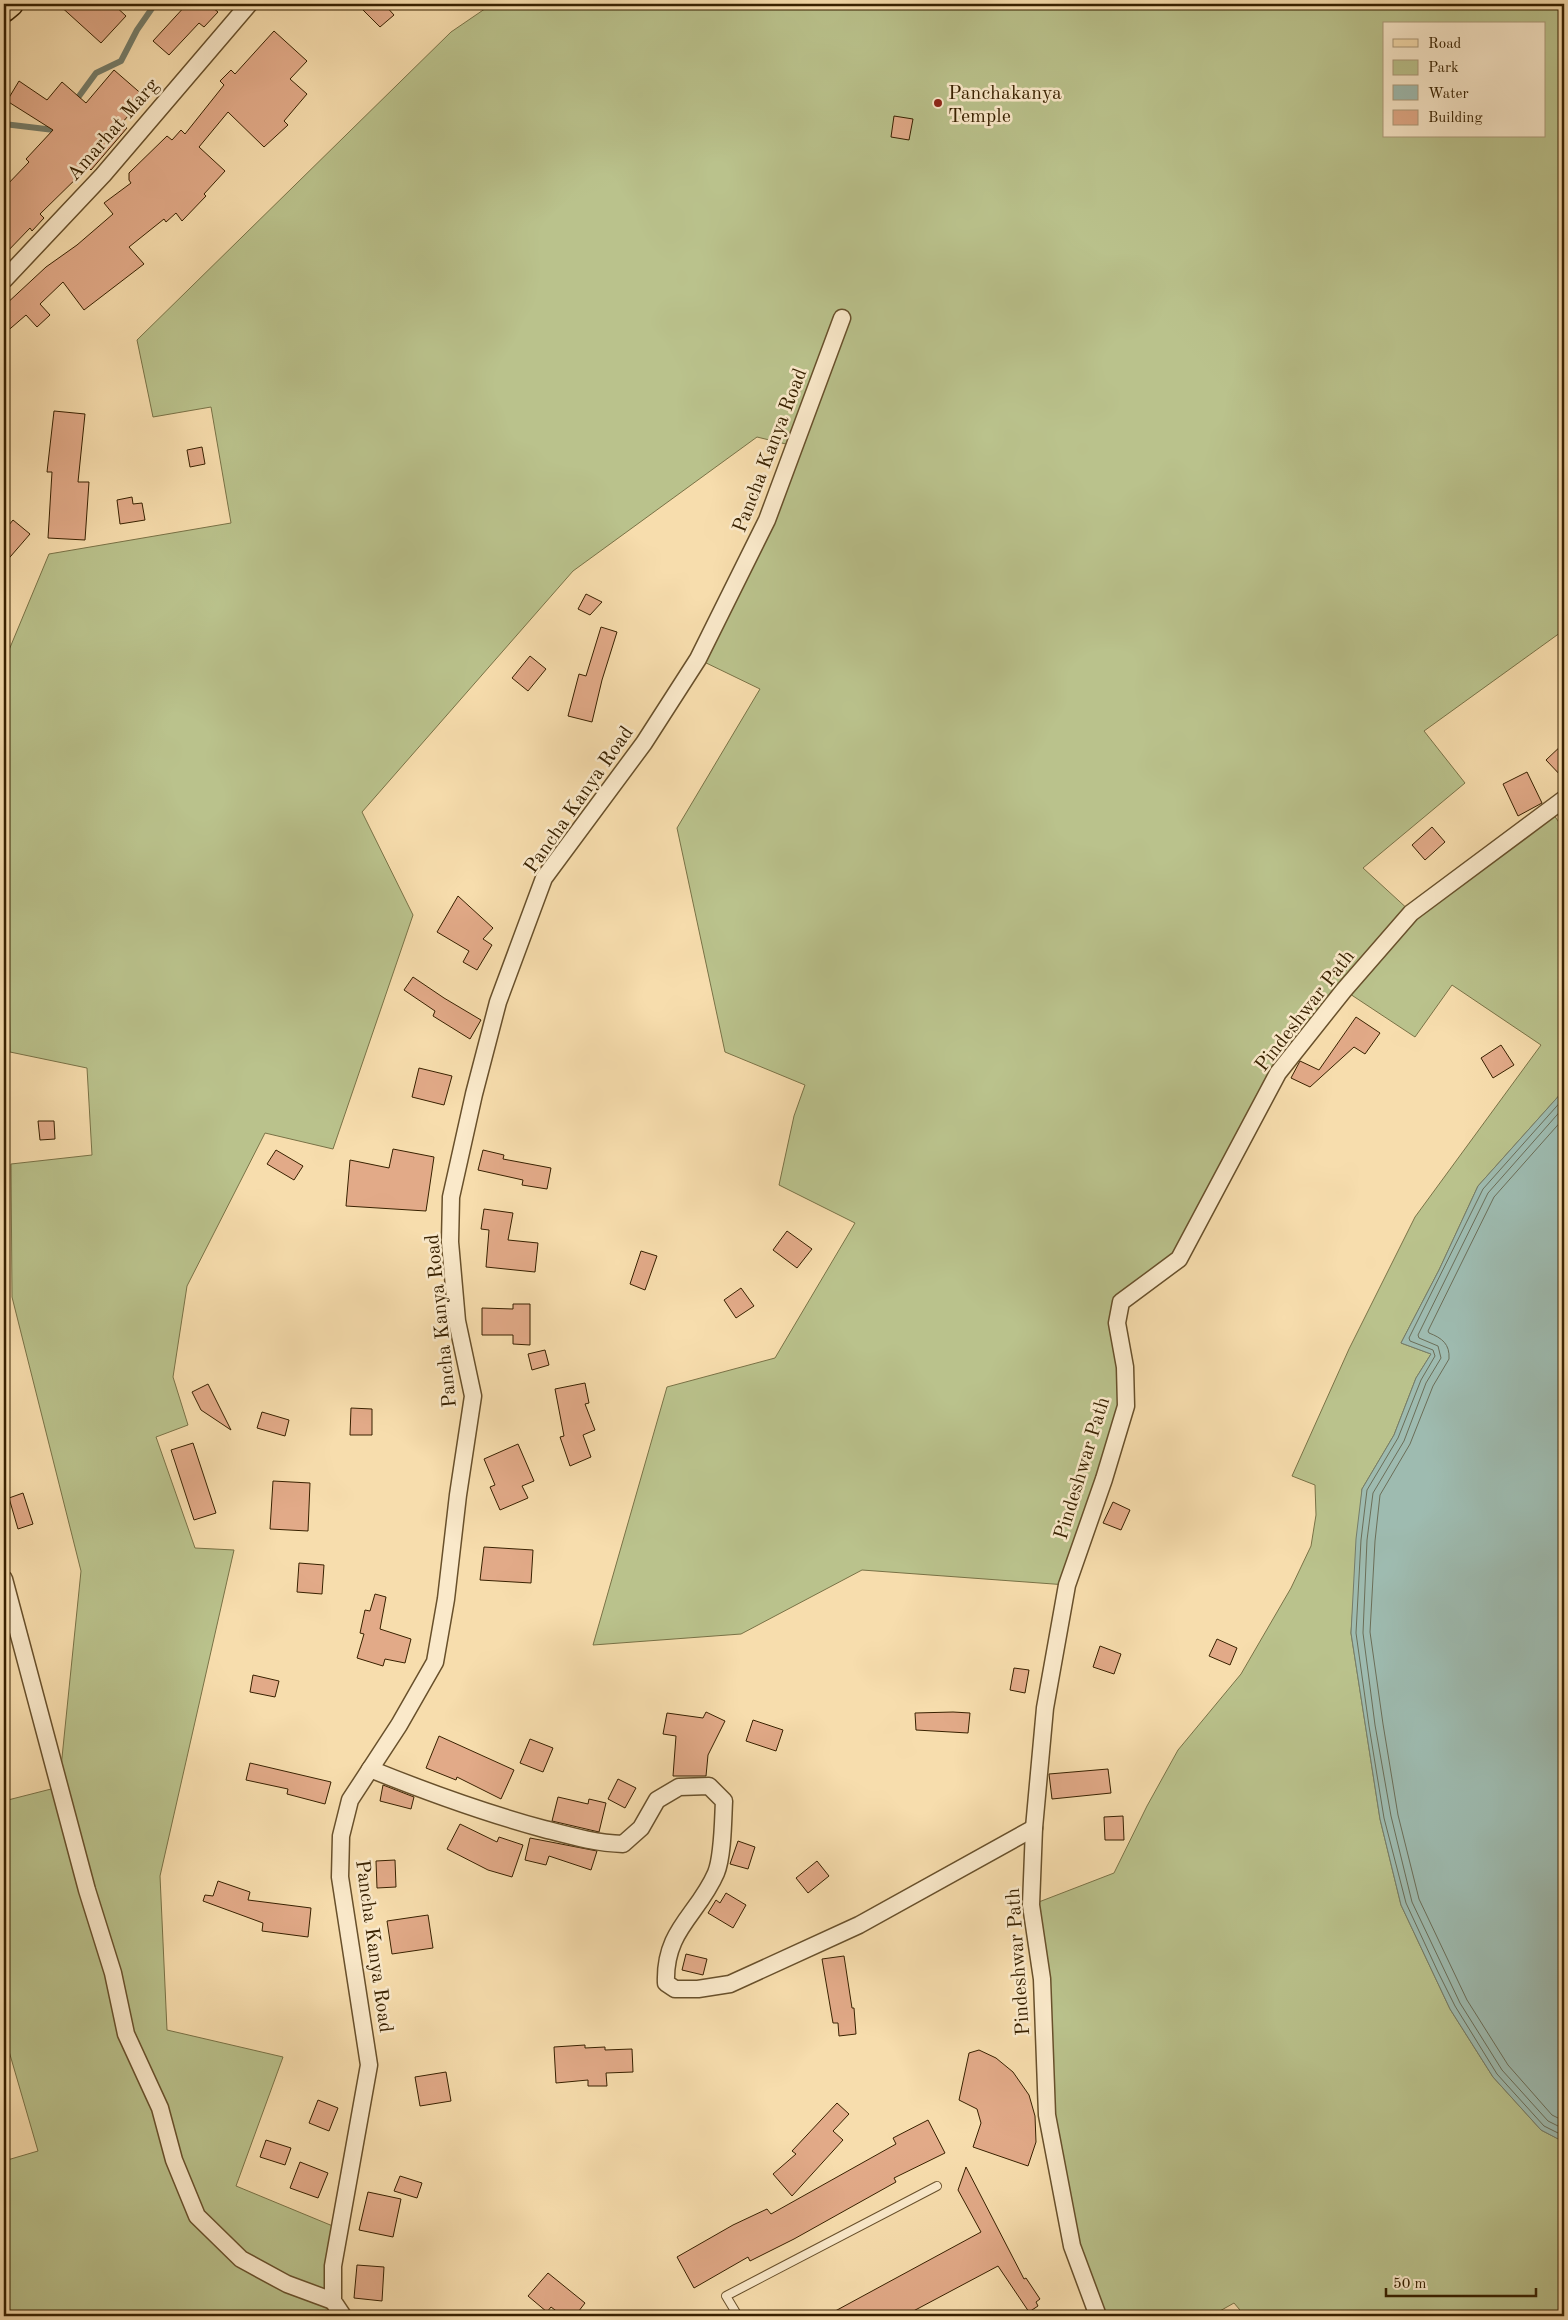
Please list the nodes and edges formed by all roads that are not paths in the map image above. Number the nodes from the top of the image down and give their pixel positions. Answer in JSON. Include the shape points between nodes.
{"nodes":[{"id":1,"x":10,"y":4,"type":"edge"},
{"id":2,"x":249,"y":4,"type":"edge"},
{"id":3,"x":4,"y":9,"type":"edge"},
{"id":4,"x":4,"y":280,"type":"edge"},
{"id":5,"x":842,"y":318,"type":"dead end"},
{"id":6,"x":1564,"y":799,"type":"edge"},
{"id":7,"x":4,"y":1579,"type":"edge"},
{"id":8,"x":370,"y":1769,"type":"junction"},
{"id":9,"x":1034,"y":1828,"type":"junction"},
{"id":10,"x":937,"y":2186,"type":"dead end"},
{"id":11,"x":333,"y":2301,"type":"junction"},
{"id":12,"x":343,"y":2316,"type":"edge"},
{"id":13,"x":738,"y":2316,"type":"edge"},
{"id":14,"x":1098,"y":2316,"type":"edge"}],
"edges":[{"from":1,"to":3,"type":"main road"},
{"from":2,"to":4,"type":"street","name":"Amarhat Marg","via":[[103,175]]},
{"from":5,"to":8,"type":"street","name":"Pancha Kanya Road","via":[[767,520],[702,650],[644,743],[544,878],[498,1002],[451,1197],[450,1242],[457,1321],[473,1396],[446,1599],[435,1662]]},
{"from":6,"to":9,"type":"street","name":"Pindeshwar Path","via":[[1411,913],[1278,1073],[1179,1260],[1121,1302],[1118,1323],[1125,1367],[1126,1406],[1067,1585],[1045,1708]]},
{"from":7,"to":11,"type":"street","via":[[126,2034],[160,2108],[174,2160],[197,2216],[241,2259],[287,2284]]},
{"from":8,"to":9,"type":"street","via":[[434,1795],[599,1843],[623,1844],[641,1828],[657,1800],[679,1787],[709,1786],[724,1801],[716,1872],[675,1937],[666,1964],[666,1983],[675,1989],[698,1990],[730,1984],[766,1968],[859,1925]]},
{"from":8,"to":11,"type":"street","name":"Pancha Kanya Road","via":[[350,1800],[341,1836],[340,1877],[369,2065],[333,2266]]},
{"from":9,"to":14,"type":"street","name":"Pindeshwar Path","via":[[1031,1905],[1042,1979],[1047,2115],[1072,2246]]},
{"from":10,"to":13,"type":"lane","via":[[726,2296]]},
{"from":11,"to":12,"type":"street"}]}
